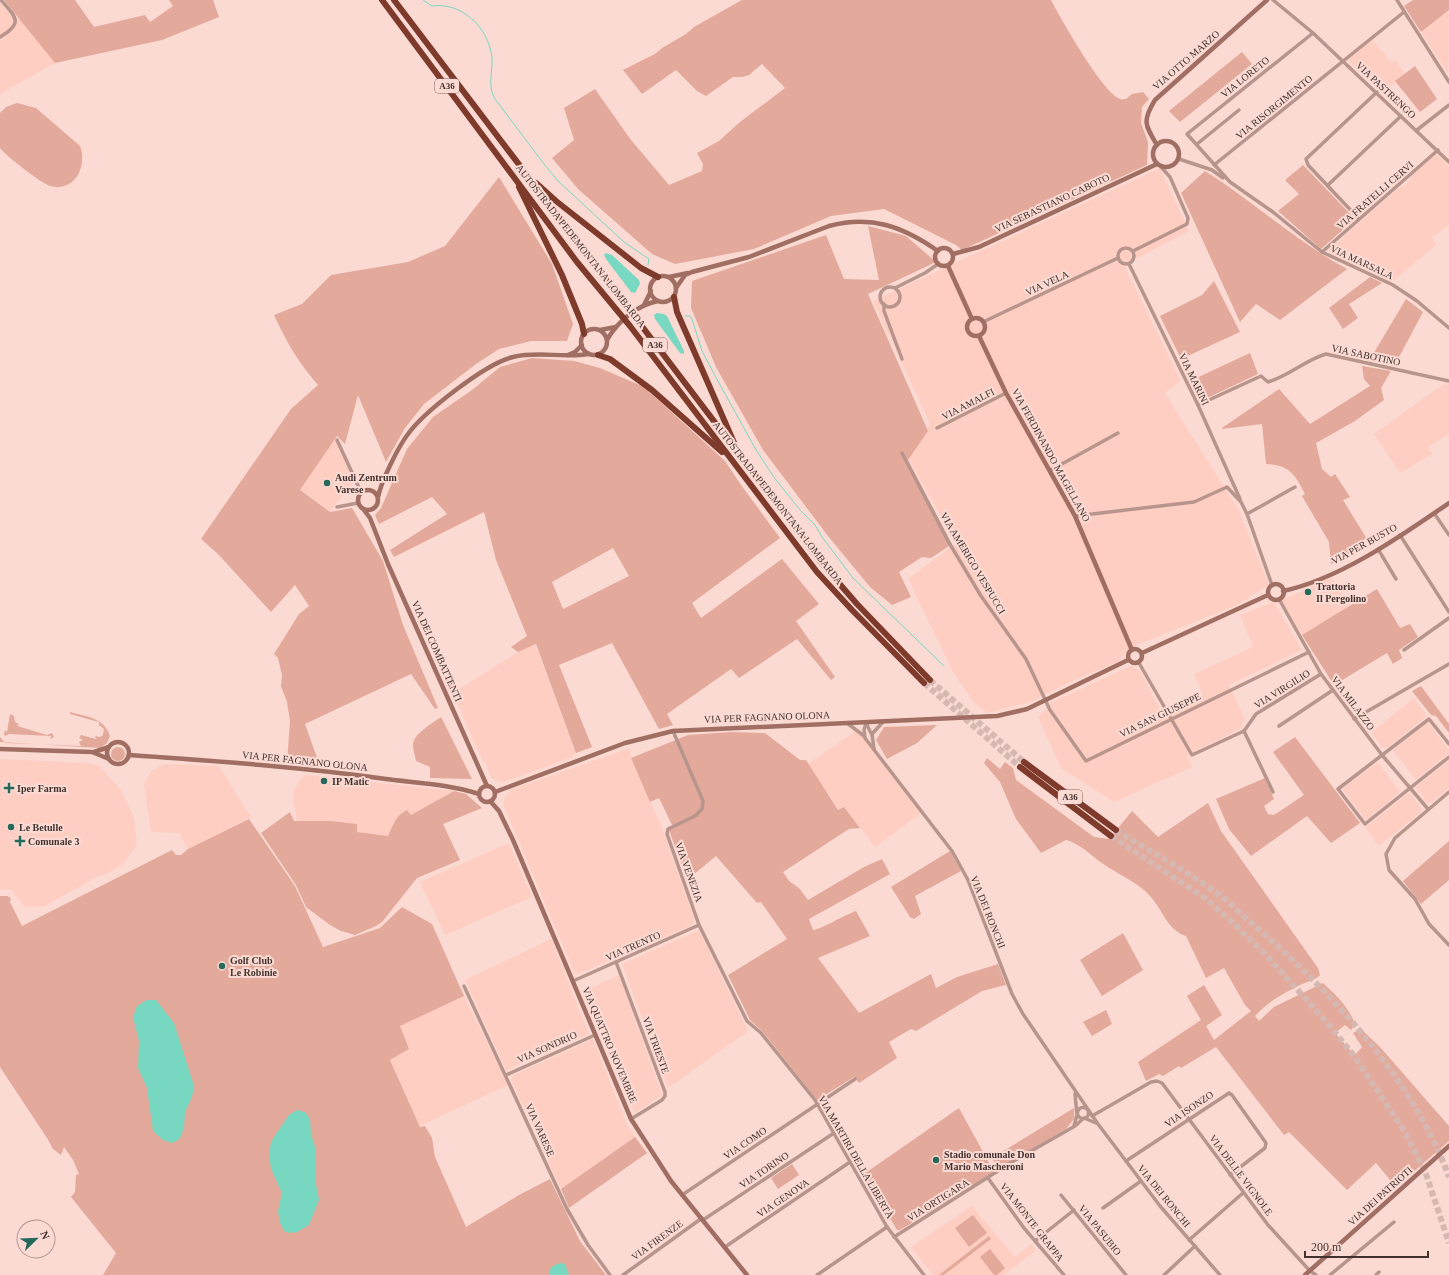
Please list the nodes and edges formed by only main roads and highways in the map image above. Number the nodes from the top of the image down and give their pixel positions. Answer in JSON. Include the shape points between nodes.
{"nodes":[{"id":1,"x":382,"y":0,"type":"edge"},
{"id":2,"x":394,"y":0,"type":"edge"},
{"id":3,"x":512,"y":173,"type":"junction"},
{"id":4,"x":525,"y":173,"type":"junction"},
{"id":5,"x":658,"y":277,"type":"road end"},
{"id":6,"x":674,"y":297,"type":"road end"},
{"id":7,"x":584,"y":334,"type":"road end"},
{"id":8,"x":598,"y":355,"type":"road end"},
{"id":9,"x":740,"y":456,"type":"junction"},
{"id":10,"x":733,"y":463,"type":"junction"},
{"id":11,"x":1024,"y":762,"type":"tunnel mouth"},
{"id":12,"x":1020,"y":768,"type":"tunnel mouth"},
{"id":13,"x":1116,"y":830,"type":"tunnel mouth"},
{"id":14,"x":1111,"y":836,"type":"tunnel mouth"}],
"edges":[{"from":1,"to":3,"type":"highway","name":"AUTOSTRADA PEDEMONTANA LOMBARDA","number":"A36"},
{"from":2,"to":4,"type":"highway","name":"AUTOSTRADA PEDEMONTANA LOMBARDA","number":"A36"},
{"from":3,"to":7,"type":"highway","via":[[562,275]]},
{"from":3,"to":10,"type":"highway","name":"AUTOSTRADA PEDEMONTANA LOMBARDA","number":"A36","via":[[577,262],[630,326]]},
{"from":4,"to":5,"type":"highway","via":[[556,201],[641,268]]},
{"from":4,"to":9,"type":"highway","name":"AUTOSTRADA PEDEMONTANA LOMBARDA","number":"A36"},
{"from":6,"to":9,"type":"highway","via":[[676,312]]},
{"from":8,"to":10,"type":"highway","via":[[610,360],[652,390]]},
{"from":9,"to":10,"type":"highway","name":"AUTOSTRADA PEDEMONTANA LOMBARDA","number":"A36","via":[[829,571],[927,682],[852,610],[817,572]]},
{"from":11,"to":13,"type":"highway","number":"A36"},
{"from":12,"to":14,"type":"highway","number":"A36"}]}
